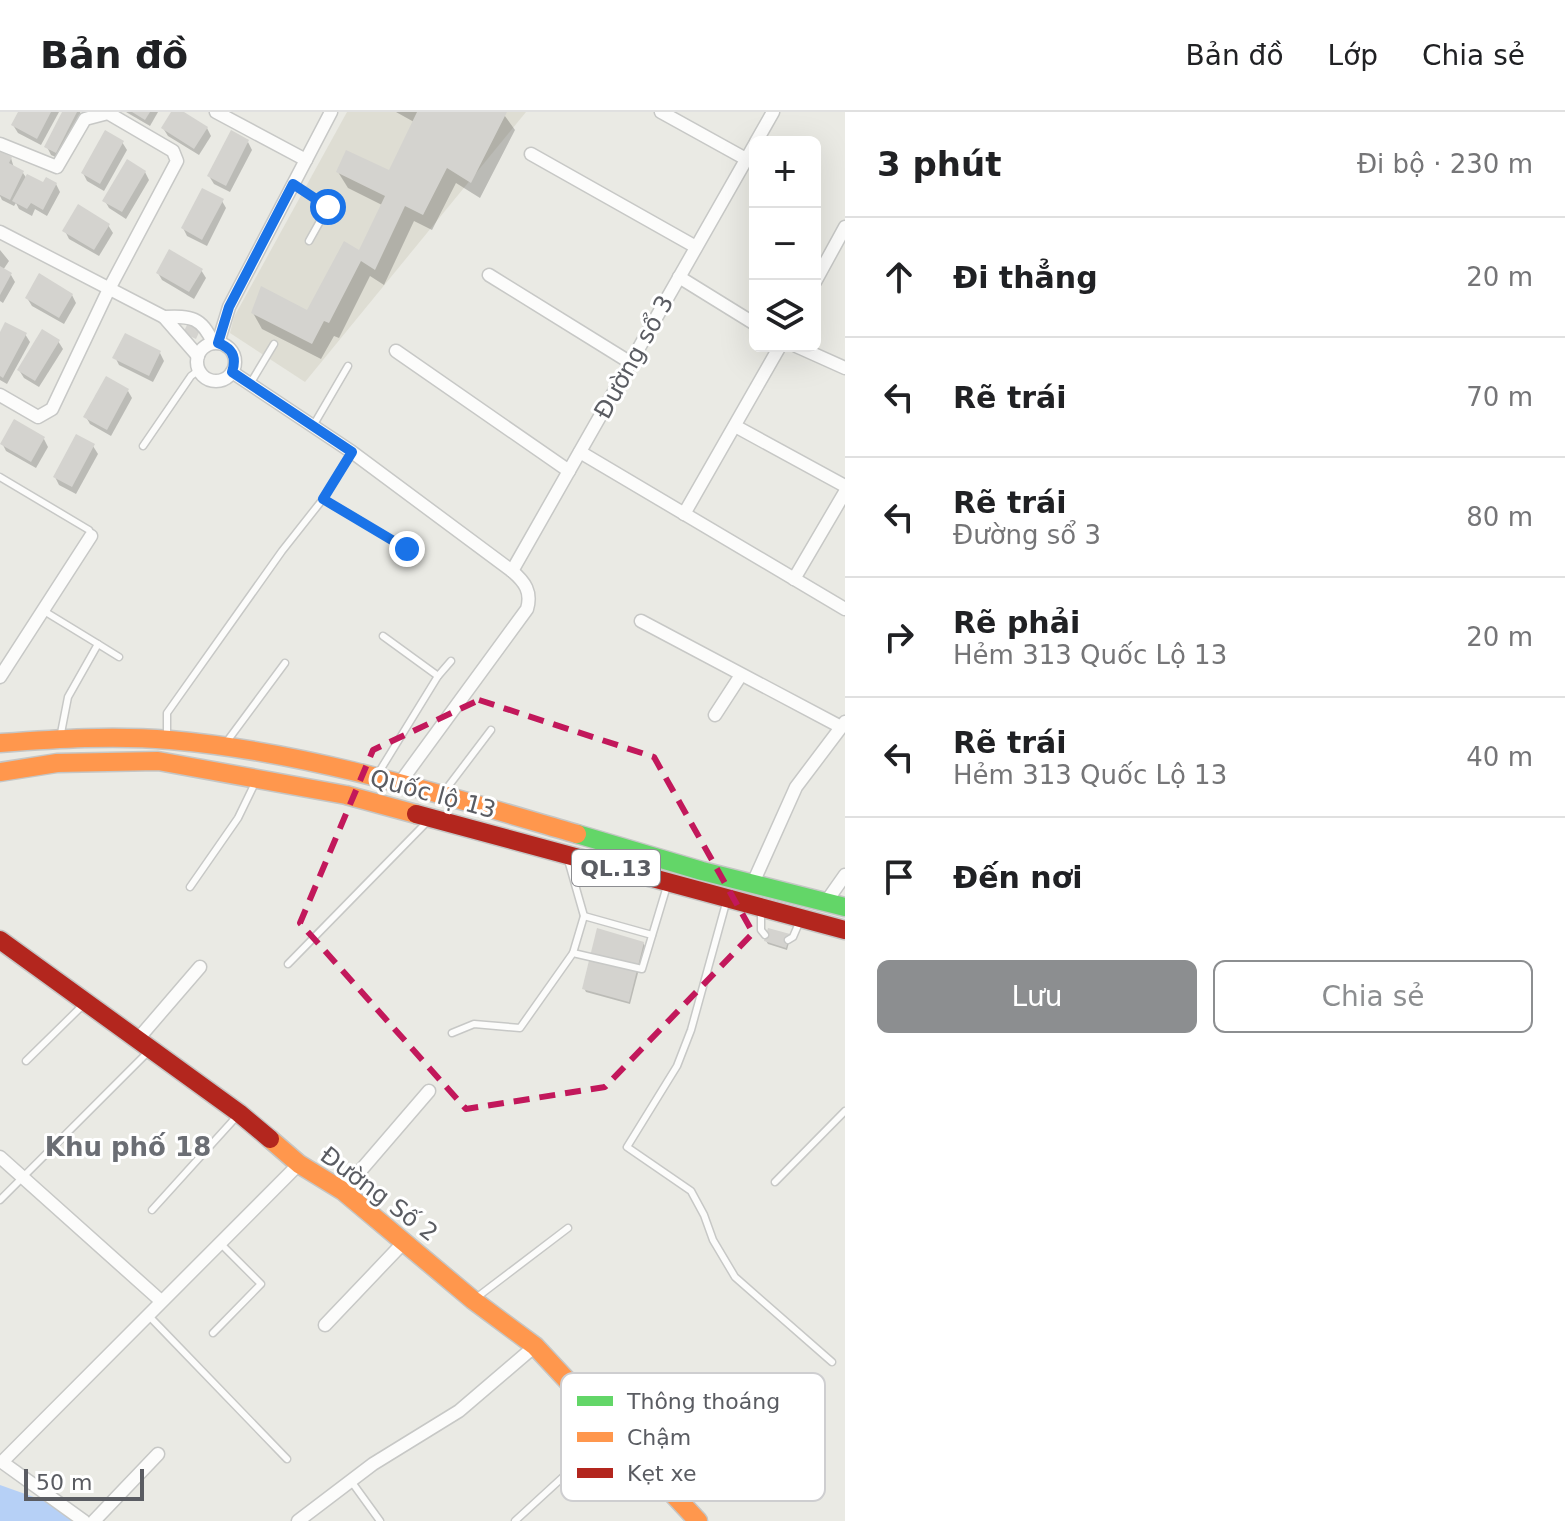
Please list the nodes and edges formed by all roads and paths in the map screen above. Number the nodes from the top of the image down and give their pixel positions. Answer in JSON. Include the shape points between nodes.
{"nodes":[{"id":1,"x":216,"y":112,"type":"edge"},
{"id":2,"x":331,"y":112,"type":"edge"},
{"id":3,"x":661,"y":112,"type":"edge"},
{"id":4,"x":773,"y":112,"type":"edge"},
{"id":5,"x":759,"y":136,"type":"edge"},
{"id":6,"x":0,"y":144,"type":"edge"},
{"id":7,"x":531,"y":154,"type":"dead end"},
{"id":8,"x":749,"y":154,"type":"edge"},
{"id":9,"x":746,"y":159,"type":"junction"},
{"id":10,"x":306,"y":160,"type":"junction"},
{"id":11,"x":293,"y":184,"type":"junction"},
{"id":12,"x":845,"y":227,"type":"edge"},
{"id":13,"x":0,"y":232,"type":"edge"},
{"id":14,"x":309,"y":241,"type":"dead end"},
{"id":15,"x":696,"y":247,"type":"junction"},
{"id":16,"x":489,"y":275,"type":"dead end"},
{"id":17,"x":679,"y":277,"type":"junction"},
{"id":18,"x":816,"y":280,"type":"edge"},
{"id":19,"x":109,"y":289,"type":"junction"},
{"id":20,"x":164,"y":317,"type":"junction"},
{"id":21,"x":749,"y":320,"type":"edge"},
{"id":22,"x":215,"y":343,"type":"junction"},
{"id":23,"x":274,"y":344,"type":"dead end"},
{"id":24,"x":396,"y":351,"type":"dead end"},
{"id":25,"x":777,"y":352,"type":"edge"},
{"id":26,"x":809,"y":352,"type":"edge"},
{"id":27,"x":198,"y":363,"type":"junction"},
{"id":28,"x":631,"y":363,"type":"junction"},
{"id":29,"x":348,"y":366,"type":"dead end"},
{"id":30,"x":845,"y":368,"type":"edge"},
{"id":31,"x":232,"y":372,"type":"junction"},
{"id":32,"x":250,"y":384,"type":"junction"},
{"id":33,"x":0,"y":395,"type":"edge"},
{"id":34,"x":313,"y":426,"type":"junction"},
{"id":35,"x":735,"y":426,"type":"junction"},
{"id":36,"x":143,"y":446,"type":"dead end"},
{"id":37,"x":352,"y":452,"type":"junction"},
{"id":38,"x":580,"y":452,"type":"junction"},
{"id":39,"x":569,"y":471,"type":"junction"},
{"id":40,"x":0,"y":477,"type":"edge"},
{"id":41,"x":845,"y":489,"type":"edge"},
{"id":42,"x":323,"y":499,"type":"junction"},
{"id":43,"x":684,"y":514,"type":"junction"},
{"id":44,"x":91,"y":536,"type":"joint"},
{"id":45,"x":407,"y":549,"type":"dead end"},
{"id":46,"x":512,"y":571,"type":"junction"},
{"id":47,"x":794,"y":579,"type":"junction"},
{"id":48,"x":845,"y":609,"type":"edge"},
{"id":49,"x":44,"y":611,"type":"junction"},
{"id":50,"x":641,"y":621,"type":"dead end"},
{"id":51,"x":383,"y":636,"type":"dead end"},
{"id":52,"x":98,"y":644,"type":"junction"},
{"id":53,"x":119,"y":657,"type":"dead end"},
{"id":54,"x":451,"y":661,"type":"dead end"},
{"id":55,"x":285,"y":663,"type":"dead end"},
{"id":56,"x":741,"y":675,"type":"junction"},
{"id":57,"x":438,"y":676,"type":"junction"},
{"id":58,"x":0,"y":677,"type":"edge"},
{"id":59,"x":715,"y":715,"type":"dead end"},
{"id":60,"x":843,"y":724,"type":"edge"},
{"id":61,"x":491,"y":730,"type":"dead end"},
{"id":62,"x":0,"y":740,"type":"edge"},
{"id":63,"x":167,"y":740,"type":"junction"},
{"id":64,"x":61,"y":741,"type":"junction"},
{"id":65,"x":223,"y":746,"type":"junction"},
{"id":66,"x":0,"y":772,"type":"edge"},
{"id":67,"x":377,"y":775,"type":"junction"},
{"id":68,"x":258,"y":778,"type":"junction"},
{"id":69,"x":401,"y":781,"type":"junction"},
{"id":70,"x":442,"y":794,"type":"junction"},
{"id":71,"x":386,"y":805,"type":"junction"},
{"id":72,"x":431,"y":819,"type":"junction"},
{"id":73,"x":566,"y":855,"type":"junction"},
{"id":74,"x":845,"y":875,"type":"edge"},
{"id":75,"x":669,"y":882,"type":"junction"},
{"id":76,"x":753,"y":883,"type":"junction"},
{"id":77,"x":190,"y":887,"type":"dead end"},
{"id":78,"x":726,"y":899,"type":"junction"},
{"id":79,"x":826,"y":902,"type":"junction"},
{"id":80,"x":845,"y":907,"type":"edge"},
{"id":81,"x":761,"y":909,"type":"junction"},
{"id":82,"x":584,"y":916,"type":"junction"},
{"id":83,"x":801,"y":919,"type":"junction"},
{"id":84,"x":845,"y":930,"type":"edge"},
{"id":85,"x":652,"y":935,"type":"junction"},
{"id":86,"x":765,"y":935,"type":"dead end"},
{"id":87,"x":0,"y":940,"type":"edge"},
{"id":88,"x":788,"y":940,"type":"dead end"},
{"id":89,"x":573,"y":953,"type":"junction"},
{"id":90,"x":288,"y":964,"type":"dead end"},
{"id":91,"x":200,"y":967,"type":"dead end"},
{"id":92,"x":87,"y":1002,"type":"junction"},
{"id":93,"x":452,"y":1033,"type":"dead end"},
{"id":94,"x":145,"y":1044,"type":"junction"},
{"id":95,"x":26,"y":1061,"type":"dead end"},
{"id":96,"x":429,"y":1091,"type":"dead end"},
{"id":97,"x":845,"y":1111,"type":"edge"},
{"id":98,"x":239,"y":1113,"type":"junction"},
{"id":99,"x":0,"y":1157,"type":"edge"},
{"id":100,"x":299,"y":1164,"type":"junction"},
{"id":101,"x":22,"y":1179,"type":"junction"},
{"id":102,"x":775,"y":1182,"type":"dead end"},
{"id":103,"x":343,"y":1191,"type":"junction"},
{"id":104,"x":0,"y":1200,"type":"edge"},
{"id":105,"x":152,"y":1210,"type":"dead end"},
{"id":106,"x":568,"y":1228,"type":"dead end"},
{"id":107,"x":405,"y":1241,"type":"junction"},
{"id":108,"x":220,"y":1243,"type":"junction"},
{"id":109,"x":473,"y":1300,"type":"junction"},
{"id":110,"x":161,"y":1301,"type":"junction"},
{"id":111,"x":148,"y":1315,"type":"junction"},
{"id":112,"x":325,"y":1325,"type":"dead end"},
{"id":113,"x":213,"y":1333,"type":"dead end"},
{"id":114,"x":535,"y":1346,"type":"junction"},
{"id":115,"x":832,"y":1362,"type":"dead end"},
{"id":116,"x":561,"y":1374,"type":"edge"},
{"id":117,"x":158,"y":1454,"type":"dead end"},
{"id":118,"x":287,"y":1459,"type":"dead end"},
{"id":119,"x":561,"y":1479,"type":"edge"},
{"id":120,"x":351,"y":1481,"type":"junction"},
{"id":121,"x":680,"y":1501,"type":"edge"},
{"id":122,"x":84,"y":1521,"type":"edge"},
{"id":123,"x":94,"y":1521,"type":"edge"},
{"id":124,"x":298,"y":1521,"type":"edge"},
{"id":125,"x":380,"y":1521,"type":"edge"},
{"id":126,"x":515,"y":1521,"type":"edge"},
{"id":127,"x":698,"y":1521,"type":"edge"}],
"edges":[{"from":1,"to":10,"type":"street"},
{"from":2,"to":10,"type":"street"},
{"from":3,"to":9,"type":"street"},
{"from":4,"to":5,"type":"street","name":"Đường sổ 3"},
{"from":6,"to":19,"type":"street","via":[[57,167],[85,119],[108,113],[173,151],[177,161]]},
{"from":7,"to":15,"type":"street"},
{"from":8,"to":9,"type":"street","name":"Đường sổ 3"},
{"from":9,"to":15,"type":"street","name":"Đường sổ 3"},
{"from":10,"to":11,"type":"street"},
{"from":11,"to":14,"type":"lane","via":[[328,207]]},
{"from":11,"to":22,"type":"street"},
{"from":12,"to":18,"type":"street"},
{"from":13,"to":19,"type":"street"},
{"from":15,"to":17,"type":"street","name":"Đường sổ 3"},
{"from":16,"to":28,"type":"street"},
{"from":17,"to":21,"type":"street"},
{"from":17,"to":28,"type":"street","name":"Đường sổ 3"},
{"from":19,"to":20,"type":"street"},
{"from":19,"to":33,"type":"street","via":[[52,409],[38,417]]},
{"from":20,"to":22,"type":"street","via":[[197,320]]},
{"from":20,"to":27,"type":"street"},
{"from":22,"to":27,"type":"street","via":[[206,346]]},
{"from":22,"to":31,"type":"street","via":[[233,354]]},
{"from":23,"to":32,"type":"lane"},
{"from":24,"to":39,"type":"street"},
{"from":25,"to":35,"type":"street"},
{"from":26,"to":30,"type":"street"},
{"from":27,"to":31,"type":"street","via":[[204,376],[219,381]]},
{"from":27,"to":36,"type":"lane"},
{"from":28,"to":38,"type":"street","name":"Đường sổ 3"},
{"from":29,"to":34,"type":"lane"},
{"from":31,"to":32,"type":"street"},
{"from":32,"to":34,"type":"street"},
{"from":34,"to":37,"type":"street"},
{"from":35,"to":41,"type":"street"},
{"from":35,"to":43,"type":"street"},
{"from":37,"to":42,"type":"lane"},
{"from":37,"to":46,"type":"street"},
{"from":38,"to":39,"type":"street","name":"Đường sổ 3"},
{"from":38,"to":43,"type":"street"},
{"from":39,"to":46,"type":"street","name":"Đường sổ 3"},
{"from":40,"to":44,"type":"lane"},
{"from":41,"to":47,"type":"street"},
{"from":42,"to":45,"type":"lane"},
{"from":42,"to":63,"type":"lane","via":[[167,713]]},
{"from":43,"to":47,"type":"street"},
{"from":44,"to":49,"type":"street"},
{"from":46,"to":69,"type":"street","via":[[526,585],[527,609]]},
{"from":47,"to":48,"type":"street"},
{"from":49,"to":52,"type":"lane"},
{"from":49,"to":58,"type":"street"},
{"from":50,"to":56,"type":"street"},
{"from":51,"to":57,"type":"lane"},
{"from":52,"to":53,"type":"lane"},
{"from":52,"to":64,"type":"lane","via":[[68,697]]},
{"from":54,"to":57,"type":"lane"},
{"from":55,"to":65,"type":"lane"},
{"from":56,"to":59,"type":"street"},
{"from":56,"to":60,"type":"street"},
{"from":57,"to":67,"type":"lane"},
{"from":60,"to":76,"type":"street","via":[[796,787]]},
{"from":61,"to":70,"type":"lane"},
{"from":62,"to":64,"type":"main road","name":"Quốc lộ 13","number":"QL.13"},
{"from":63,"to":64,"type":"main road","name":"Quốc lộ 13","number":"QL.13"},
{"from":63,"to":65,"type":"main road","name":"Quốc lộ 13","number":"QL.13"},
{"from":65,"to":67,"type":"main road","name":"Quốc lộ 13","number":"QL.13"},
{"from":66,"to":68,"type":"main road","name":"Quốc lộ 13","number":"QL.13","via":[[57,763],[158,761]]},
{"from":67,"to":69,"type":"main road","name":"Quốc lộ 13","number":"QL.13"},
{"from":68,"to":71,"type":"main road","name":"Quốc lộ 13","number":"QL.13"},
{"from":68,"to":77,"type":"lane","via":[[238,818]]},
{"from":69,"to":70,"type":"main road","name":"Quốc lộ 13","number":"QL.13"},
{"from":69,"to":71,"type":"street"},
{"from":70,"to":76,"type":"main road","name":"Quốc lộ 13","number":"QL.13"},
{"from":71,"to":72,"type":"main road","name":"Quốc lộ 13","number":"QL.13"},
{"from":72,"to":73,"type":"main road","name":"Quốc lộ 13","number":"QL.13"},
{"from":72,"to":90,"type":"lane"},
{"from":73,"to":75,"type":"main road","name":"Quốc lộ 13","number":"QL.13"},
{"from":73,"to":82,"type":"lane"},
{"from":74,"to":79,"type":"street"},
{"from":75,"to":78,"type":"main road","name":"Quốc lộ 13","number":"QL.13"},
{"from":75,"to":85,"type":"lane"},
{"from":76,"to":79,"type":"main road","name":"Quốc lộ 13","number":"QL.13"},
{"from":78,"to":81,"type":"main road","name":"Quốc lộ 13","number":"QL.13"},
{"from":78,"to":115,"type":"lane","via":[[677,1066],[627,1147],[691,1191],[735,1277]]},
{"from":79,"to":80,"type":"main road","name":"Quốc lộ 13","number":"QL.13"},
{"from":81,"to":83,"type":"main road","name":"Quốc lộ 13","number":"QL.13"},
{"from":81,"to":86,"type":"lane"},
{"from":82,"to":85,"type":"lane"},
{"from":82,"to":89,"type":"lane"},
{"from":83,"to":84,"type":"main road","name":"Quốc lộ 13","number":"QL.13"},
{"from":83,"to":88,"type":"lane"},
{"from":85,"to":89,"type":"lane","via":[[642,969]]},
{"from":87,"to":92,"type":"main road","name":"Đường Số 2"},
{"from":89,"to":93,"type":"lane","via":[[520,1028],[474,1024]]},
{"from":91,"to":94,"type":"street"},
{"from":92,"to":94,"type":"main road","name":"Đường Số 2"},
{"from":92,"to":95,"type":"lane"},
{"from":94,"to":98,"type":"main road","name":"Đường Số 2"},
{"from":94,"to":101,"type":"lane"},
{"from":96,"to":103,"type":"street"},
{"from":97,"to":102,"type":"lane"},
{"from":98,"to":100,"type":"main road","name":"Đường Số 2"},
{"from":98,"to":105,"type":"lane"},
{"from":99,"to":101,"type":"street"},
{"from":100,"to":103,"type":"main road","name":"Đường Số 2"},
{"from":100,"to":108,"type":"street"},
{"from":101,"to":104,"type":"lane"},
{"from":101,"to":110,"type":"street"},
{"from":103,"to":107,"type":"main road","name":"Đường Số 2"},
{"from":106,"to":109,"type":"lane"},
{"from":107,"to":109,"type":"main road","name":"Đường Số 2"},
{"from":107,"to":112,"type":"street"},
{"from":108,"to":110,"type":"street"},
{"from":108,"to":113,"type":"lane","via":[[261,1284]]},
{"from":109,"to":114,"type":"main road","name":"Đường Số 2"},
{"from":110,"to":111,"type":"street"},
{"from":111,"to":118,"type":"lane"},
{"from":111,"to":122,"type":"street","via":[[2,1462]]},
{"from":114,"to":116,"type":"main road","name":"Đường Số 2"},
{"from":114,"to":120,"type":"street","via":[[459,1411]]},
{"from":117,"to":123,"type":"street"},
{"from":119,"to":126,"type":"lane"},
{"from":120,"to":124,"type":"street"},
{"from":120,"to":125,"type":"lane"},
{"from":121,"to":127,"type":"main road","name":"Đường Số 2"}]}
